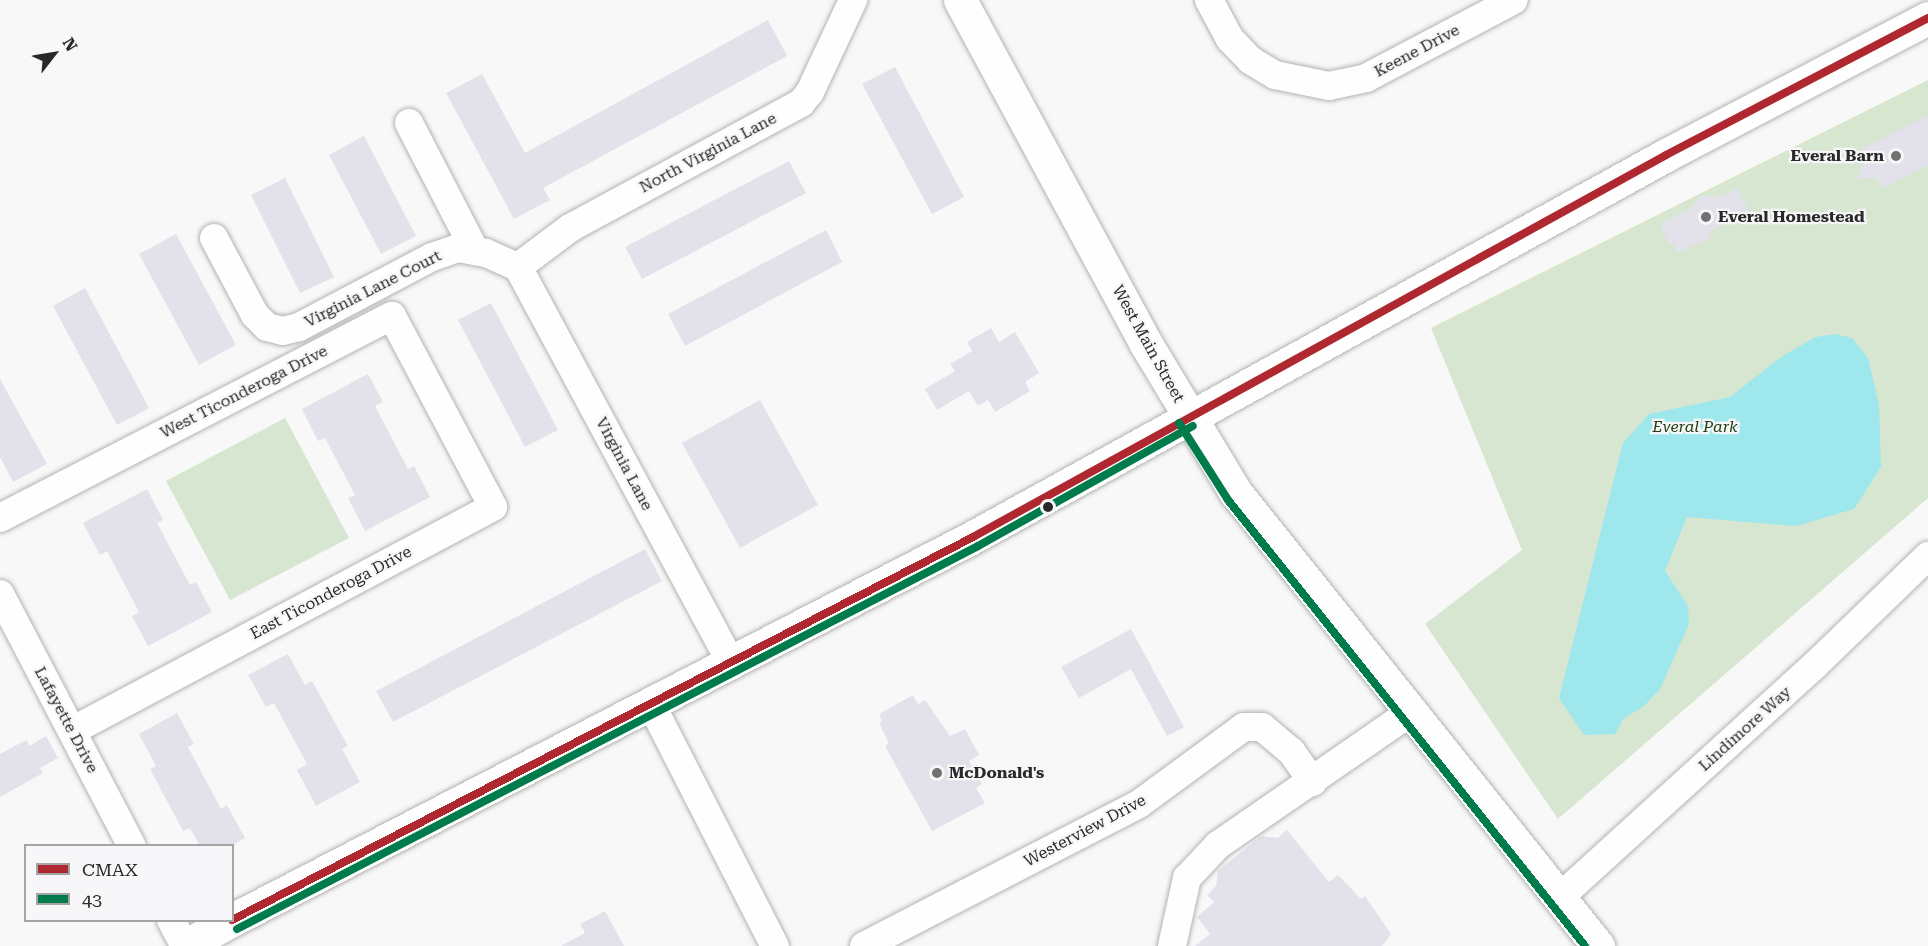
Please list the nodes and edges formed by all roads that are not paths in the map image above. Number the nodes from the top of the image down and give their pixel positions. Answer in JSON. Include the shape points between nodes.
{"nodes":[{"id":1,"x":853,"y":0,"type":"edge"},
{"id":2,"x":960,"y":0,"type":"edge"},
{"id":3,"x":1209,"y":0,"type":"edge"},
{"id":4,"x":1514,"y":0,"type":"edge"},
{"id":5,"x":1928,"y":18,"type":"edge"},
{"id":6,"x":409,"y":123,"type":"dead end"},
{"id":7,"x":214,"y":238,"type":"dead end"},
{"id":8,"x":475,"y":251,"type":"junction"},
{"id":9,"x":518,"y":267,"type":"junction"},
{"id":10,"x":442,"y":411,"type":"joint"},
{"id":11,"x":1188,"y":417,"type":"junction"},
{"id":12,"x":0,"y":518,"type":"edge"},
{"id":13,"x":1928,"y":556,"type":"edge"},
{"id":14,"x":0,"y":594,"type":"edge"},
{"id":15,"x":730,"y":661,"type":"junction"},
{"id":16,"x":650,"y":702,"type":"junction"},
{"id":17,"x":1411,"y":712,"type":"junction"},
{"id":18,"x":72,"y":730,"type":"junction"},
{"id":19,"x":1313,"y":782,"type":"junction"},
{"id":20,"x":131,"y":844,"type":"edge"},
{"id":21,"x":1559,"y":898,"type":"junction"},
{"id":22,"x":234,"y":919,"type":"edge"},
{"id":23,"x":172,"y":922,"type":"edge"},
{"id":24,"x":228,"y":922,"type":"edge"},
{"id":25,"x":185,"y":946,"type":"edge"},
{"id":26,"x":775,"y":946,"type":"edge"},
{"id":27,"x":864,"y":946,"type":"edge"},
{"id":28,"x":1172,"y":946,"type":"edge"},
{"id":29,"x":1598,"y":946,"type":"edge"}],
"edges":[{"from":1,"to":9,"type":"street","name":"North Virginia Lane","via":[[810,92],[801,103],[570,228]]},
{"from":2,"to":11,"type":"main road","name":"West Main Street"},
{"from":3,"to":4,"type":"street","name":"Keene Drive","via":[[1230,39],[1250,60],[1275,75],[1329,86],[1366,78]]},
{"from":5,"to":11,"type":"main road","via":[[1666,155]]},
{"from":6,"to":8,"type":"street"},
{"from":7,"to":8,"type":"street","name":"Virginia Lane Court","via":[[255,315],[267,327],[283,331],[299,327],[432,257],[458,248]]},
{"from":8,"to":9,"type":"street","name":"Virginia Lane Court"},
{"from":9,"to":15,"type":"street","name":"Virginia Lane"},
{"from":10,"to":12,"type":"street","name":"West Ticonderoga Drive","via":[[392,316]]},
{"from":10,"to":18,"type":"street","name":"East Ticonderoga Drive","via":[[493,507]]},
{"from":11,"to":15,"type":"main road","via":[[973,537]]},
{"from":11,"to":17,"type":"main road","name":"West Main Street","via":[[1236,493]]},
{"from":13,"to":21,"type":"street","name":"Lindimore Way","via":[[1815,665]]},
{"from":14,"to":18,"type":"street","name":"Lafayette Drive"},
{"from":15,"to":16,"type":"main road"},
{"from":16,"to":22,"type":"main road"},
{"from":16,"to":26,"type":"street"},
{"from":17,"to":19,"type":"street"},
{"from":17,"to":21,"type":"main road","name":"West Main Street"},
{"from":18,"to":20,"type":"street","name":"Lafayette Drive"},
{"from":19,"to":27,"type":"street","name":"Westerview Drive","via":[[1291,751],[1263,727],[1244,727],[1139,804]]},
{"from":19,"to":28,"type":"street","via":[[1218,845],[1188,878]]},
{"from":21,"to":29,"type":"main road","name":"West Main Street"},
{"from":23,"to":25,"type":"street"},
{"from":24,"to":25,"type":"main road"}]}
